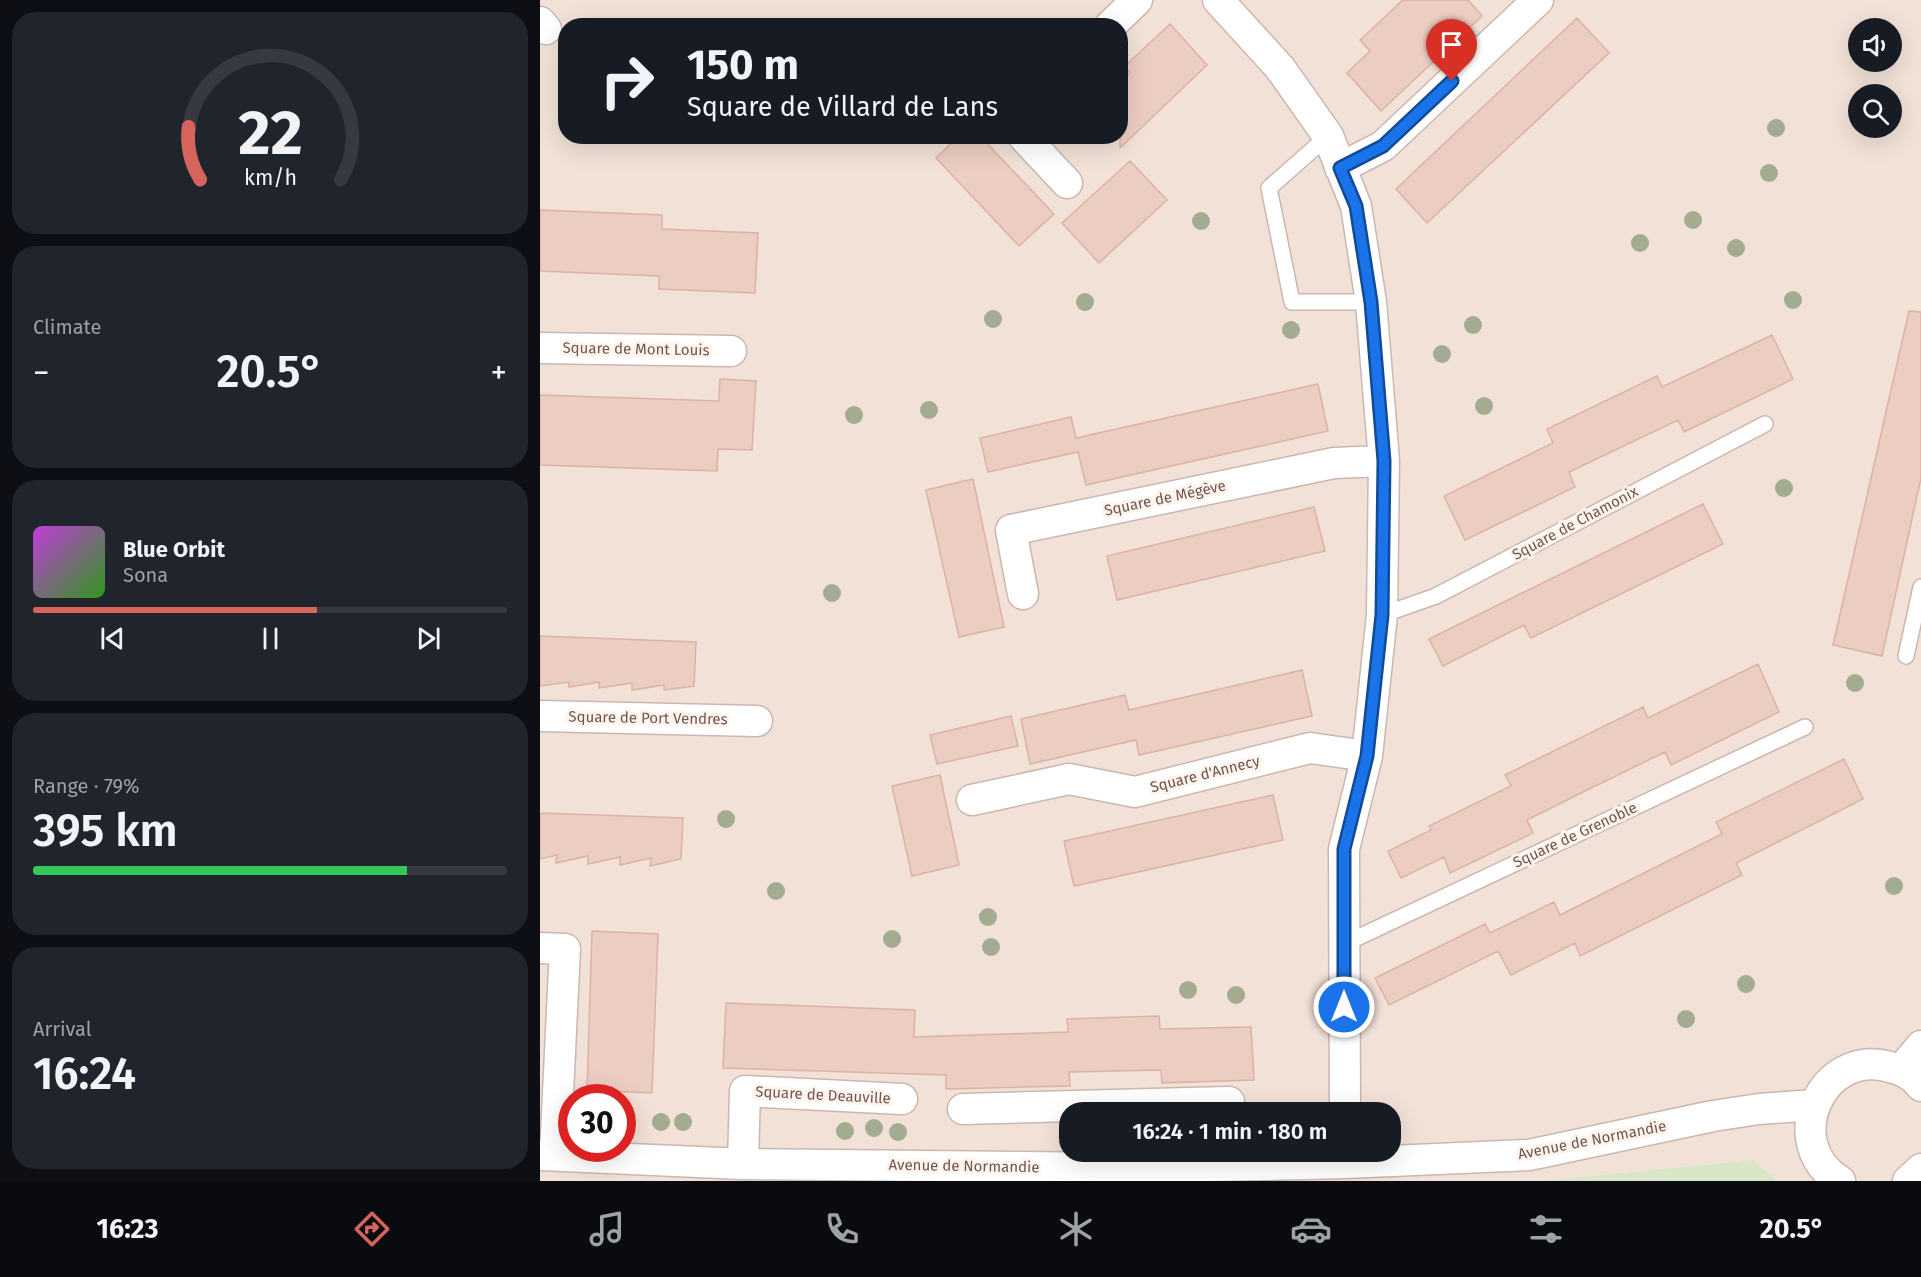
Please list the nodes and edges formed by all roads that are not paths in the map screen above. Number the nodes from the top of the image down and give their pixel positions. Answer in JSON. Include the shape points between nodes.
{"nodes":[{"id":1,"x":1137,"y":0,"type":"edge"},
{"id":2,"x":1218,"y":0,"type":"edge"},
{"id":3,"x":1538,"y":0,"type":"edge"},
{"id":4,"x":1118,"y":18,"type":"edge"},
{"id":5,"x":1328,"y":136,"type":"junction"},
{"id":6,"x":1030,"y":144,"type":"edge"},
{"id":7,"x":1340,"y":168,"type":"junction"},
{"id":8,"x":1067,"y":183,"type":"dead end"},
{"id":9,"x":1371,"y":302,"type":"junction"},
{"id":10,"x":540,"y":348,"type":"edge"},
{"id":11,"x":731,"y":351,"type":"dead end"},
{"id":12,"x":1765,"y":424,"type":"dead end"},
{"id":13,"x":1384,"y":461,"type":"junction"},
{"id":14,"x":1921,"y":587,"type":"edge"},
{"id":15,"x":1023,"y":594,"type":"dead end"},
{"id":16,"x":1382,"y":615,"type":"junction"},
{"id":17,"x":1906,"y":656,"type":"dead end"},
{"id":18,"x":540,"y":716,"type":"edge"},
{"id":19,"x":757,"y":721,"type":"dead end"},
{"id":20,"x":1805,"y":727,"type":"dead end"},
{"id":21,"x":1367,"y":756,"type":"junction"},
{"id":22,"x":972,"y":800,"type":"dead end"},
{"id":23,"x":1344,"y":944,"type":"junction"},
{"id":24,"x":540,"y":948,"type":"edge"},
{"id":25,"x":1921,"y":1046,"type":"edge"},
{"id":26,"x":1911,"y":1078,"type":"edge"},
{"id":27,"x":902,"y":1099,"type":"dead end"},
{"id":28,"x":1345,"y":1102,"type":"edge"},
{"id":29,"x":1814,"y":1104,"type":"junction"},
{"id":30,"x":963,"y":1109,"type":"dead end"},
{"id":31,"x":1059,"y":1109,"type":"edge"},
{"id":32,"x":548,"y":1155,"type":"edge"},
{"id":33,"x":1401,"y":1157,"type":"edge"},
{"id":34,"x":1059,"y":1161,"type":"edge"},
{"id":35,"x":743,"y":1164,"type":"junction"},
{"id":36,"x":1921,"y":1169,"type":"edge"},
{"id":37,"x":1840,"y":1181,"type":"edge"},
{"id":38,"x":1908,"y":1181,"type":"edge"}],
"edges":[{"from":1,"to":4,"type":"street"},
{"from":2,"to":5,"type":"street","via":[[1280,68]]},
{"from":3,"to":7,"type":"street","via":[[1383,146]]},
{"from":5,"to":7,"type":"street"},
{"from":5,"to":9,"type":"lane","via":[[1269,188],[1292,302]]},
{"from":6,"to":8,"type":"street"},
{"from":7,"to":9,"type":"street","via":[[1356,206]]},
{"from":9,"to":13,"type":"street"},
{"from":10,"to":11,"type":"street","name":"Square de Mont Louis"},
{"from":12,"to":16,"type":"lane","name":"Square de Chamonix","via":[[1436,596]]},
{"from":13,"to":15,"type":"street","name":"Square de Mégève","via":[[1334,463],[1011,530]]},
{"from":13,"to":16,"type":"street"},
{"from":14,"to":17,"type":"lane"},
{"from":16,"to":21,"type":"street"},
{"from":18,"to":19,"type":"street","name":"Square de Port Vendres"},
{"from":20,"to":23,"type":"lane","name":"Square de Grenoble"},
{"from":21,"to":22,"type":"street","name":"Square d'Annecy","via":[[1310,748],[1135,792],[1069,779]]},
{"from":21,"to":23,"type":"street","via":[[1344,849]]},
{"from":23,"to":28,"type":"street"},
{"from":24,"to":32,"type":"street","via":[[565,949]]},
{"from":25,"to":26,"type":"street"},
{"from":26,"to":29,"type":"street","via":[[1881,1064],[1860,1065],[1841,1073]]},
{"from":27,"to":35,"type":"street","name":"Square de Deauville","via":[[745,1091]]},
{"from":29,"to":33,"type":"street","name":"Avenue de Normandie","via":[[1713,1116],[1529,1155]]},
{"from":29,"to":37,"type":"street","via":[[1812,1144],[1821,1162]]},
{"from":30,"to":31,"type":"street"},
{"from":32,"to":35,"type":"street","name":"Avenue de Normandie"},
{"from":34,"to":35,"type":"street","name":"Avenue de Normandie"},
{"from":36,"to":38,"type":"street"}]}
